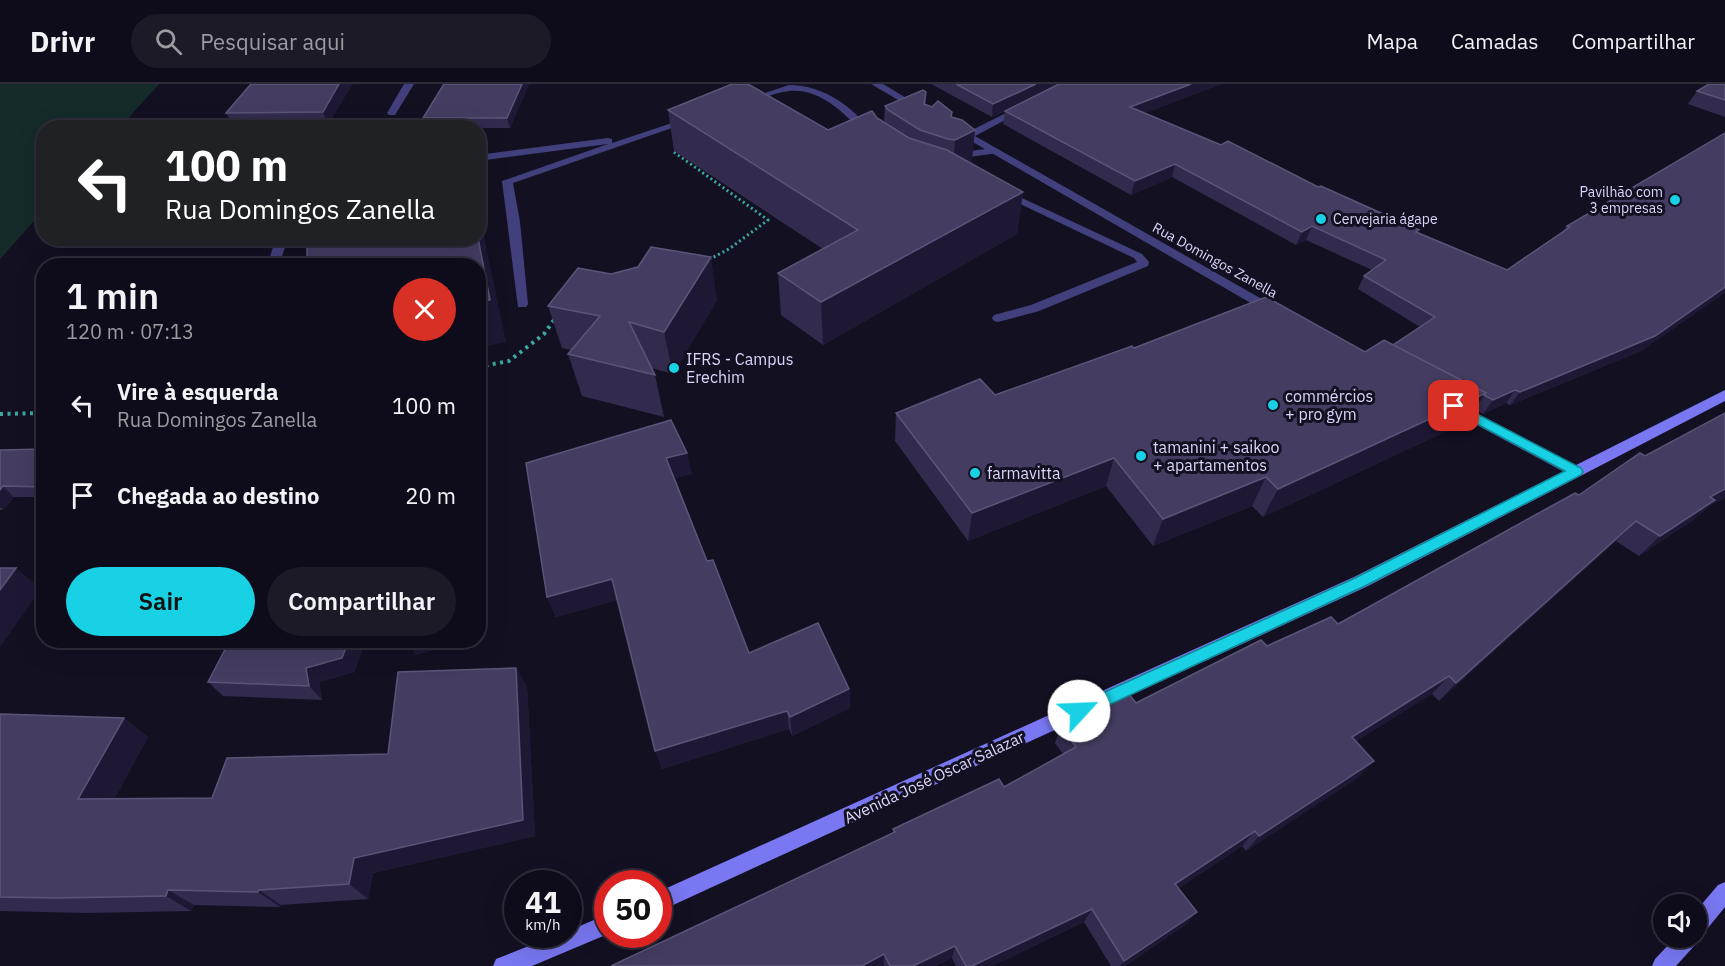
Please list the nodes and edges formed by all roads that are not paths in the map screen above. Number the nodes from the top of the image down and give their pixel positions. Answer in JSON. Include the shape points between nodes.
{"nodes":[{"id":1,"x":409,"y":84,"type":"edge"},
{"id":2,"x":876,"y":84,"type":"edge"},
{"id":3,"x":736,"y":105,"type":"edge"},
{"id":4,"x":1030,"y":105,"type":"edge"},
{"id":5,"x":926,"y":112,"type":"edge"},
{"id":6,"x":392,"y":113,"type":"dead end"},
{"id":7,"x":705,"y":115,"type":"edge"},
{"id":8,"x":946,"y":124,"type":"edge"},
{"id":9,"x":645,"y":135,"type":"junction"},
{"id":10,"x":967,"y":136,"type":"junction"},
{"id":11,"x":876,"y":146,"type":"edge"},
{"id":12,"x":994,"y":151,"type":"junction"},
{"id":13,"x":954,"y":156,"type":"edge"},
{"id":14,"x":486,"y":157,"type":"edge"},
{"id":15,"x":993,"y":190,"type":"edge"},
{"id":16,"x":522,"y":304,"type":"dead end"},
{"id":17,"x":1281,"y":314,"type":"edge"},
{"id":18,"x":998,"y":318,"type":"dead end"},
{"id":19,"x":1725,"y":395,"type":"edge"},
{"id":20,"x":1439,"y":399,"type":"edge"},
{"id":21,"x":1576,"y":472,"type":"junction"},
{"id":22,"x":1725,"y":892,"type":"edge"},
{"id":23,"x":672,"y":896,"type":"edge"},
{"id":24,"x":1707,"y":914,"type":"edge"},
{"id":25,"x":594,"y":930,"type":"edge"},
{"id":26,"x":503,"y":966,"type":"edge"}],
"edges":[{"from":1,"to":6,"type":"street"},
{"from":2,"to":5,"type":"street"},
{"from":3,"to":11,"type":"street","via":[[789,88],[804,88],[819,93],[857,120]]},
{"from":4,"to":10,"type":"street"},
{"from":7,"to":9,"type":"street"},
{"from":8,"to":10,"type":"street","name":"Rua Domingos Zanella"},
{"from":9,"to":14,"type":"street"},
{"from":9,"to":16,"type":"street","via":[[507,181]]},
{"from":10,"to":12,"type":"street","name":"Rua Domingos Zanella"},
{"from":12,"to":13,"type":"street"},
{"from":12,"to":17,"type":"street","name":"Rua Domingos Zanella"},
{"from":15,"to":18,"type":"street","via":[[1068,222],[1143,262],[1142,266],[1035,308]]},
{"from":19,"to":21,"type":"main road","name":"Avenida José Oscar Salazar"},
{"from":20,"to":21,"type":"street"},
{"from":21,"to":23,"type":"main road","name":"Avenida José Oscar Salazar","via":[[1360,582]]},
{"from":22,"to":24,"type":"main road"},
{"from":25,"to":26,"type":"main road"}]}
